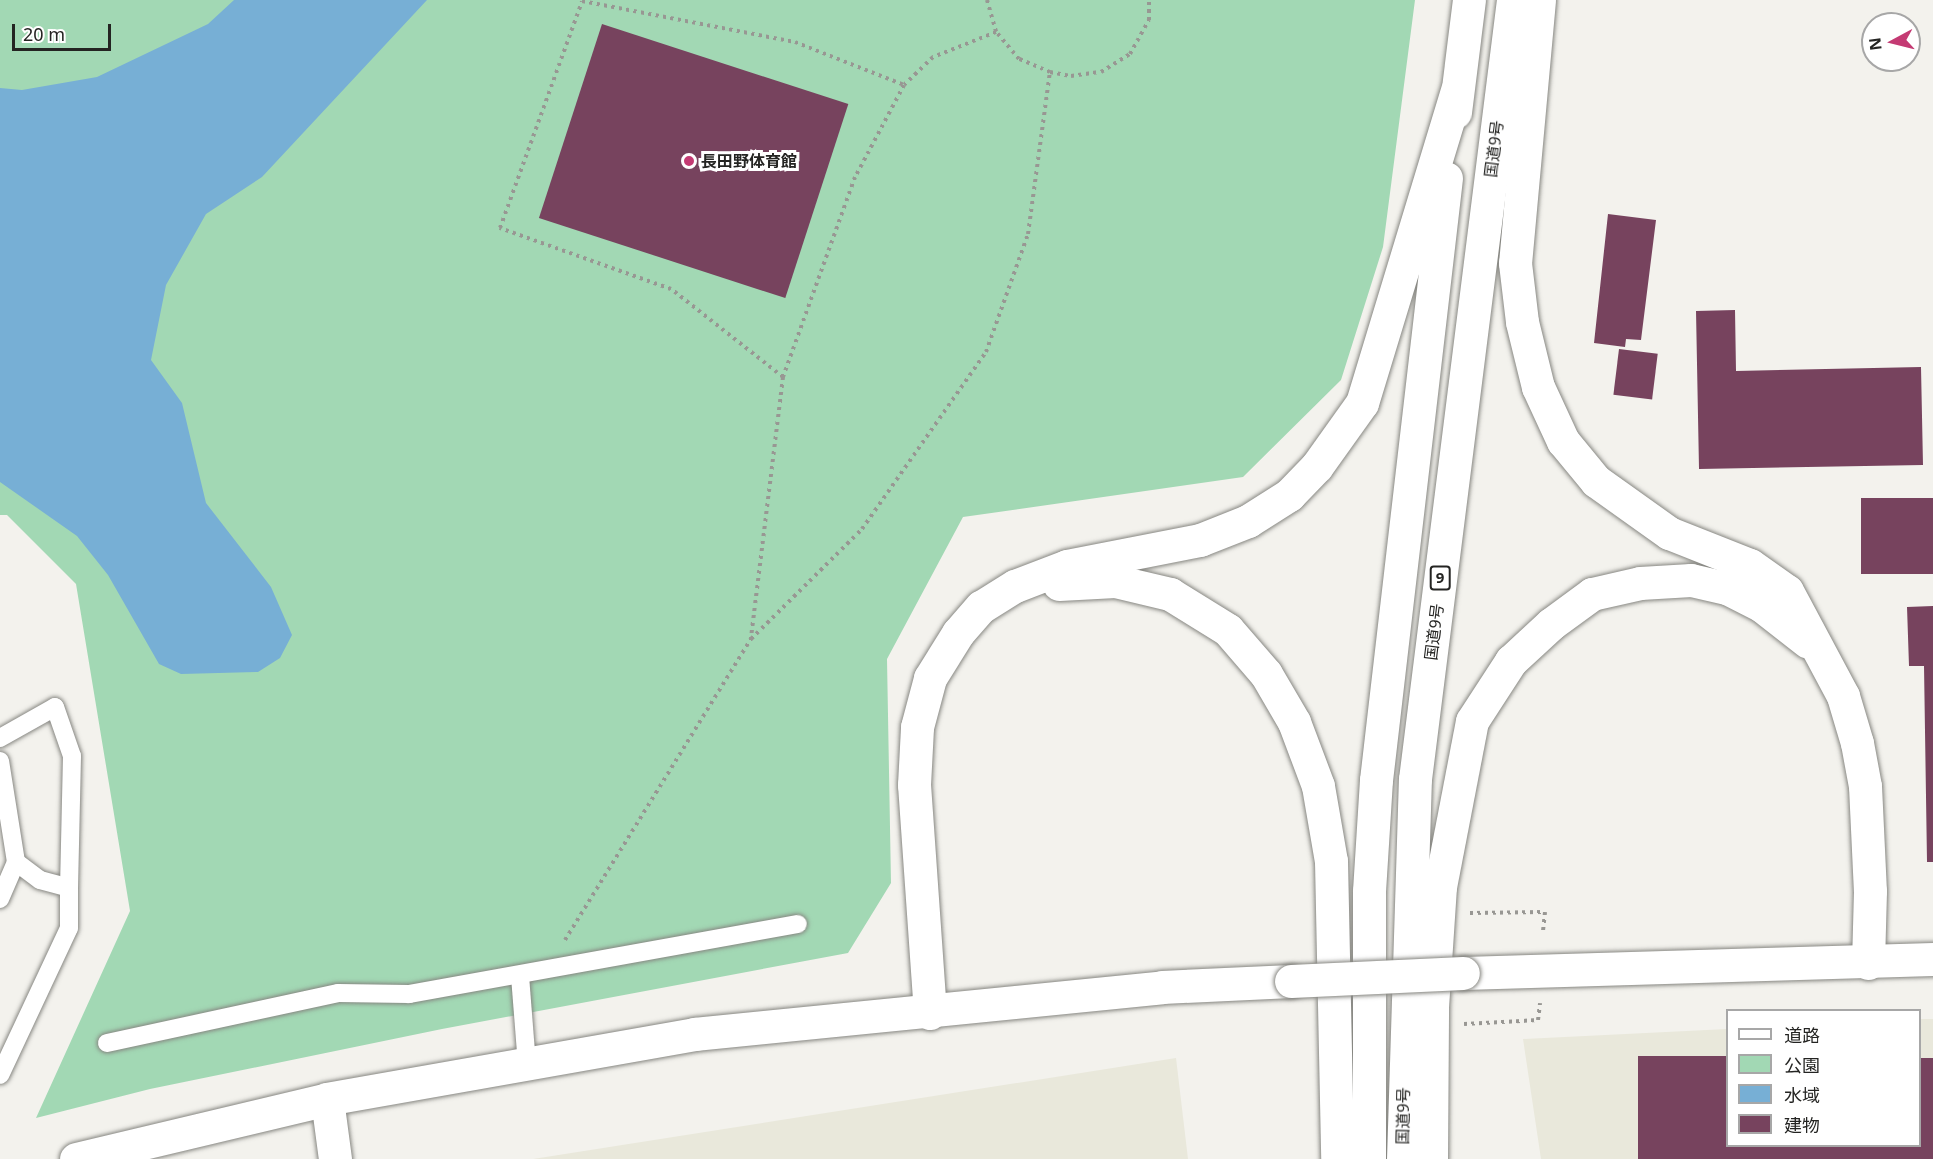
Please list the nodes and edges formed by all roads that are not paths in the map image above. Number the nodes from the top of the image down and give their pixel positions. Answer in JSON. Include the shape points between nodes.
{"nodes":[{"id":1,"x":1469,"y":0,"type":"edge"},
{"id":2,"x":1513,"y":0,"type":"edge"},
{"id":3,"x":1539,"y":0,"type":"edge"},
{"id":4,"x":1457,"y":90,"type":"junction"},
{"id":5,"x":1015,"y":586,"type":"junction"},
{"id":6,"x":1822,"y":652,"type":"junction"},
{"id":7,"x":0,"y":738,"type":"edge"},
{"id":8,"x":0,"y":761,"type":"edge"},
{"id":9,"x":0,"y":845,"type":"edge"},
{"id":10,"x":16,"y":862,"type":"junction"},
{"id":11,"x":69,"y":888,"type":"junction"},
{"id":12,"x":0,"y":899,"type":"edge"},
{"id":13,"x":798,"y":924,"type":"dead end"},
{"id":14,"x":1933,"y":959,"type":"edge"},
{"id":15,"x":1868,"y":963,"type":"junction"},
{"id":16,"x":520,"y":976,"type":"junction"},
{"id":17,"x":930,"y":1013,"type":"junction"},
{"id":18,"x":107,"y":1043,"type":"dead end"},
{"id":19,"x":527,"y":1064,"type":"junction"},
{"id":20,"x":0,"y":1075,"type":"edge"},
{"id":21,"x":327,"y":1099,"type":"junction"},
{"id":22,"x":76,"y":1159,"type":"edge"},
{"id":23,"x":334,"y":1159,"type":"edge"},
{"id":24,"x":1337,"y":1159,"type":"edge"},
{"id":25,"x":1369,"y":1159,"type":"edge"},
{"id":26,"x":1403,"y":1159,"type":"edge"},
{"id":27,"x":1431,"y":1159,"type":"edge"}],
"edges":[{"from":1,"to":4,"type":"main road","name":"国道9号"},
{"from":2,"to":26,"type":"main road","name":"国道9号","number":"9","via":[[1415,779]]},
{"from":3,"to":6,"type":"main road","via":[[1515,262],[1522,322],[1538,387],[1563,441],[1596,481],[1669,533],[1750,564],[1787,591]]},
{"from":4,"to":5,"type":"main road","via":[[1362,403],[1317,466],[1289,495],[1248,521],[1200,540],[1067,566]]},
{"from":4,"to":25,"type":"main road","name":"国道9号","via":[[1376,780],[1369,891]]},
{"from":5,"to":17,"type":"main road","via":[[981,607],[958,633],[930,678],[916,727],[914,785]]},
{"from":5,"to":24,"type":"main road","via":[[1115,581],[1170,594],[1228,630],[1266,674],[1294,722],[1318,786],[1331,861]]},
{"from":6,"to":15,"type":"main road","via":[[1843,696],[1865,786],[1870,891]]},
{"from":6,"to":27,"type":"main road","via":[[1762,606],[1729,589],[1691,580],[1640,584],[1592,594],[1551,624],[1511,661],[1472,722],[1440,887],[1432,1007]]},
{"from":7,"to":11,"type":"lane","via":[[55,707],[72,756]]},
{"from":8,"to":10,"type":"lane"},
{"from":9,"to":10,"type":"lane"},
{"from":10,"to":11,"type":"lane","via":[[39,880]]},
{"from":10,"to":12,"type":"lane"},
{"from":11,"to":20,"type":"lane","via":[[69,928]]},
{"from":13,"to":16,"type":"lane"},
{"from":14,"to":15,"type":"main road"},
{"from":15,"to":17,"type":"main road","bridge":true,"via":[[1463,973],[1162,987]]},
{"from":16,"to":18,"type":"lane","via":[[409,994],[338,993]]},
{"from":16,"to":19,"type":"lane"},
{"from":17,"to":19,"type":"main road","via":[[694,1034]]},
{"from":19,"to":21,"type":"main road"},
{"from":21,"to":22,"type":"main road"},
{"from":21,"to":23,"type":"main road"}]}
